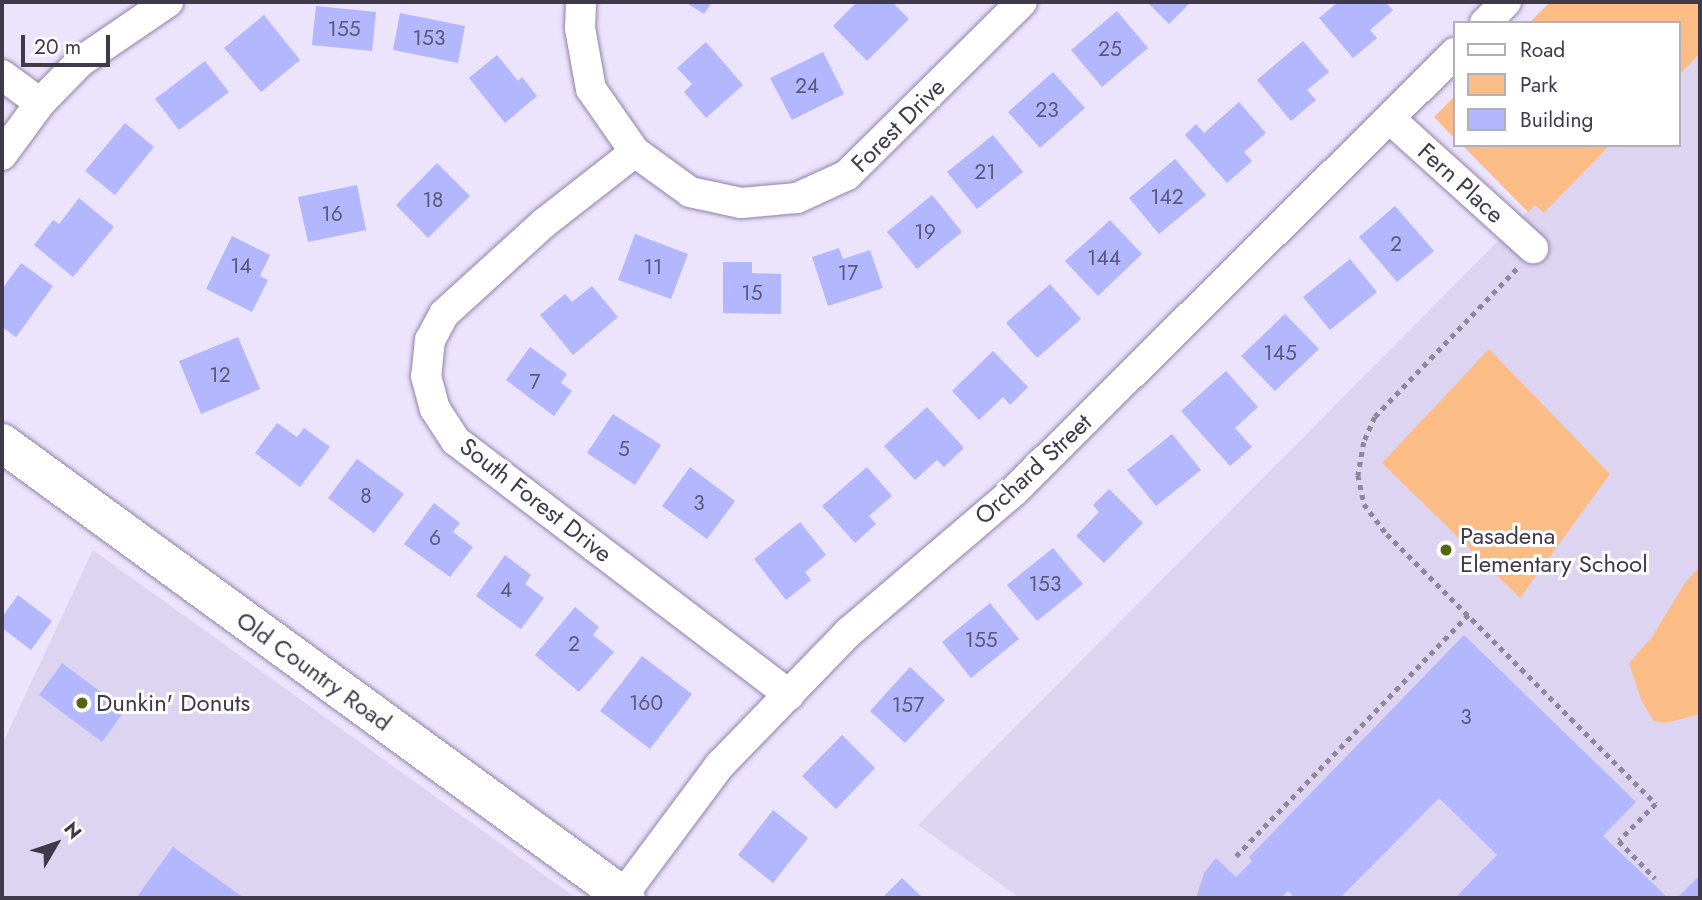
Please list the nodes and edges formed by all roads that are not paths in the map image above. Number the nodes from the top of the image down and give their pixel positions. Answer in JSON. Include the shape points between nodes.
{"nodes":[{"id":1,"x":168,"y":2,"type":"edge"},
{"id":2,"x":581,"y":2,"type":"edge"},
{"id":3,"x":1022,"y":2,"type":"edge"},
{"id":4,"x":1506,"y":2,"type":"edge"},
{"id":5,"x":1487,"y":21,"type":"edge"},
{"id":6,"x":1454,"y":54,"type":"edge"},
{"id":7,"x":2,"y":75,"type":"edge"},
{"id":8,"x":40,"y":103,"type":"junction"},
{"id":9,"x":1390,"y":119,"type":"junction"},
{"id":10,"x":635,"y":152,"type":"junction"},
{"id":11,"x":2,"y":155,"type":"edge"},
{"id":12,"x":1528,"y":256,"type":"road end"},
{"id":13,"x":2,"y":443,"type":"edge"},
{"id":14,"x":789,"y":695,"type":"junction"},
{"id":15,"x":624,"y":897,"type":"edge"}],
"edges":[{"from":1,"to":8,"type":"street","via":[[80,62]]},
{"from":2,"to":10,"type":"street","name":"Forest Drive","via":[[580,28],[591,89]]},
{"from":3,"to":10,"type":"street","name":"Forest Drive","via":[[848,175],[797,198],[741,203],[690,192]]},
{"from":4,"to":5,"type":"street"},
{"from":6,"to":9,"type":"street","name":"Orchard Street"},
{"from":7,"to":8,"type":"street"},
{"from":8,"to":11,"type":"street"},
{"from":9,"to":12,"type":"street","name":"Fern Place"},
{"from":9,"to":14,"type":"street","name":"Orchard Street","via":[[1013,491],[849,632]]},
{"from":10,"to":14,"type":"street","name":"South Forest Drive","via":[[544,223],[444,314],[430,340],[426,376],[435,409],[457,441]]},
{"from":13,"to":15,"type":"main road","name":"Old Country Road"},
{"from":14,"to":15,"type":"street","name":"Orchard Street","via":[[720,765]]}]}
